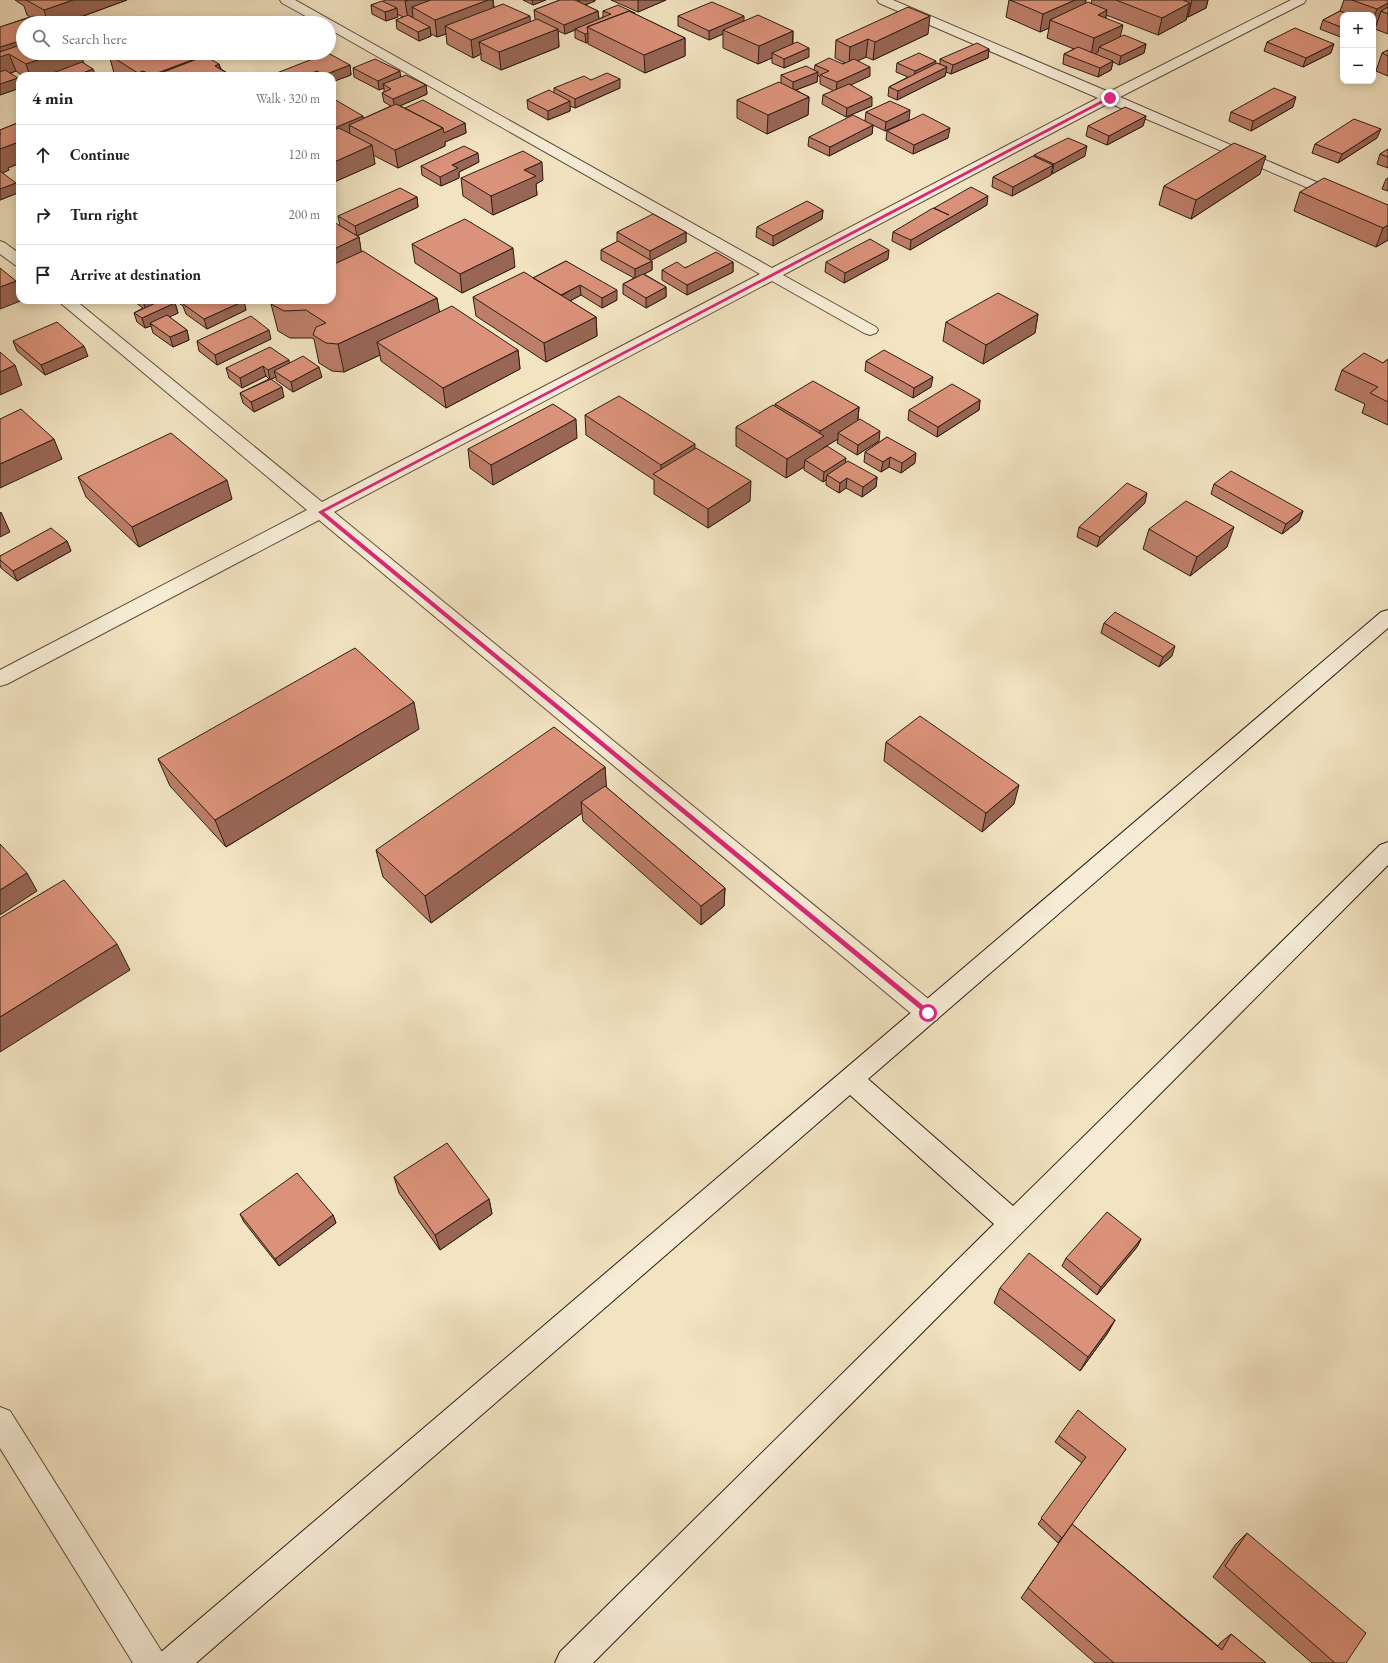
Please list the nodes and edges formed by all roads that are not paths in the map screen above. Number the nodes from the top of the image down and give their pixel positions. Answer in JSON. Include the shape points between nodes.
{"nodes":[{"id":1,"x":286,"y":0,"type":"edge"},
{"id":2,"x":883,"y":0,"type":"edge"},
{"id":3,"x":1300,"y":0,"type":"edge"},
{"id":4,"x":314,"y":16,"type":"edge"},
{"id":5,"x":336,"y":29,"type":"edge"},
{"id":6,"x":1110,"y":98,"type":"junction"},
{"id":7,"x":1388,"y":218,"type":"edge"},
{"id":8,"x":0,"y":246,"type":"edge"},
{"id":9,"x":16,"y":259,"type":"edge"},
{"id":10,"x":772,"y":275,"type":"junction"},
{"id":11,"x":71,"y":304,"type":"edge"},
{"id":12,"x":870,"y":330,"type":"dead end"},
{"id":13,"x":320,"y":512,"type":"junction"},
{"id":14,"x":1388,"y":617,"type":"edge"},
{"id":15,"x":0,"y":679,"type":"edge"},
{"id":16,"x":1388,"y":851,"type":"edge"},
{"id":17,"x":928,"y":1013,"type":"junction"},
{"id":18,"x":850,"y":1079,"type":"junction"},
{"id":19,"x":1013,"y":1224,"type":"junction"},
{"id":20,"x":0,"y":1421,"type":"edge"},
{"id":21,"x":151,"y":1663,"type":"edge"},
{"id":22,"x":172,"y":1663,"type":"edge"},
{"id":23,"x":571,"y":1663,"type":"edge"}],
"edges":[{"from":1,"to":4,"type":"street"},
{"from":2,"to":6,"type":"street"},
{"from":3,"to":6,"type":"street"},
{"from":5,"to":10,"type":"street"},
{"from":6,"to":7,"type":"street"},
{"from":6,"to":10,"type":"street"},
{"from":8,"to":9,"type":"street"},
{"from":10,"to":12,"type":"street"},
{"from":10,"to":13,"type":"street"},
{"from":11,"to":13,"type":"street"},
{"from":13,"to":15,"type":"street"},
{"from":13,"to":17,"type":"street"},
{"from":14,"to":17,"type":"street"},
{"from":16,"to":19,"type":"street"},
{"from":17,"to":18,"type":"street"},
{"from":18,"to":19,"type":"street"},
{"from":18,"to":22,"type":"street"},
{"from":19,"to":23,"type":"street"},
{"from":20,"to":21,"type":"street"}]}
